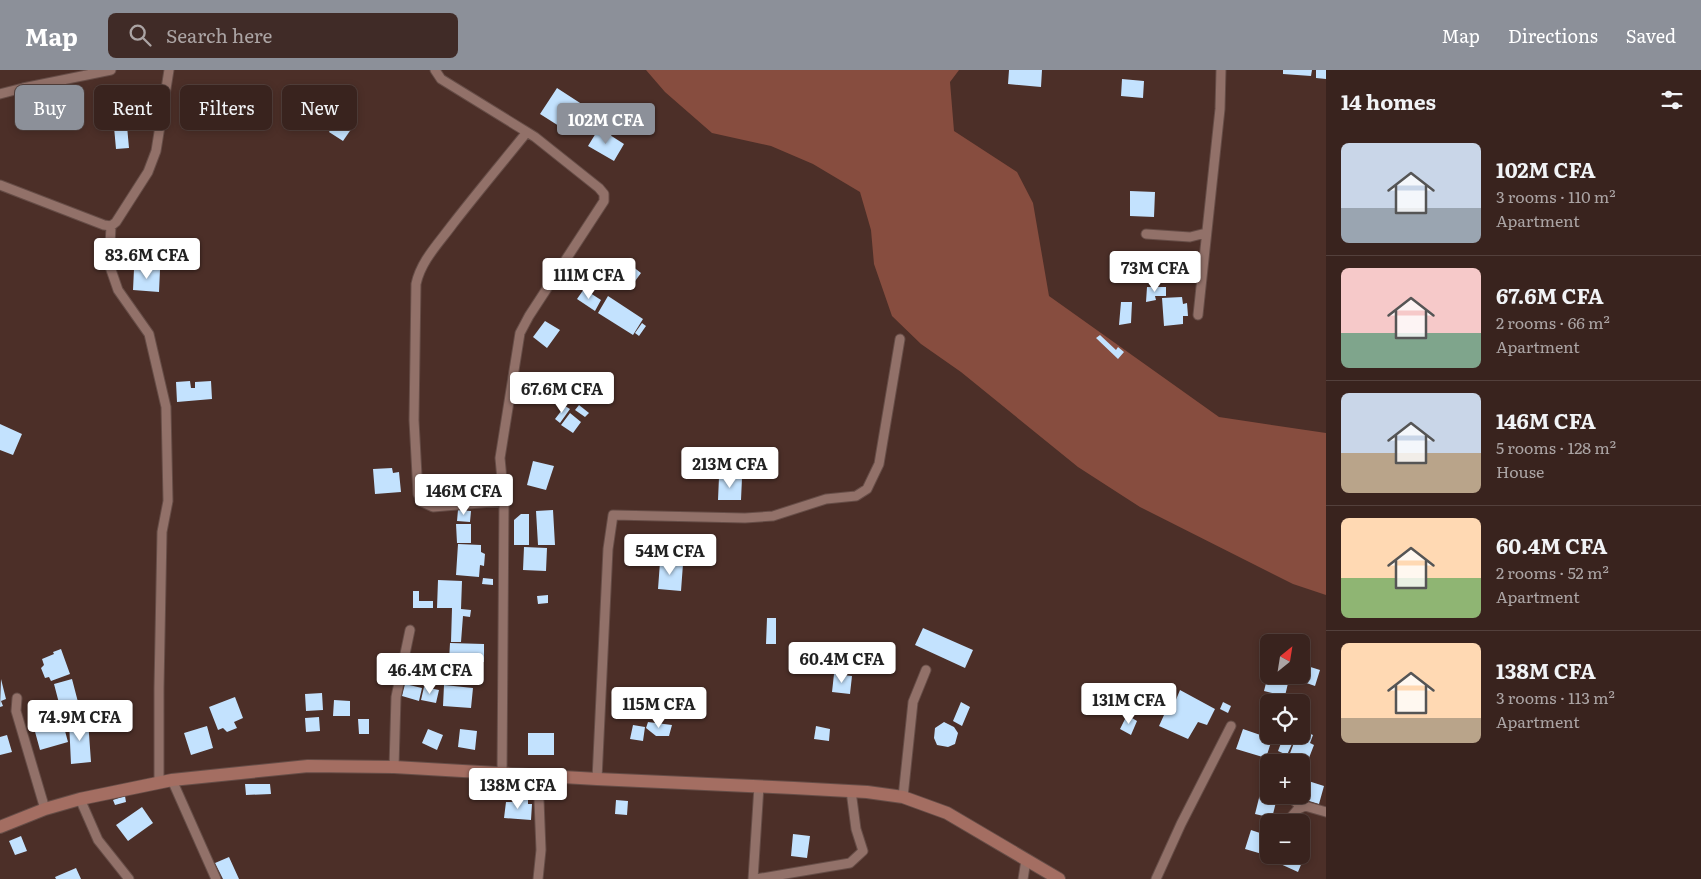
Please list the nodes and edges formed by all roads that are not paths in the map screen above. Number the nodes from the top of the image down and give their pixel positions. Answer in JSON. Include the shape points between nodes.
{"nodes":[{"id":1,"x":111,"y":70,"type":"edge"},
{"id":2,"x":168,"y":70,"type":"edge"},
{"id":3,"x":435,"y":70,"type":"edge"},
{"id":4,"x":1221,"y":70,"type":"edge"},
{"id":5,"x":0,"y":94,"type":"edge"},
{"id":6,"x":528,"y":132,"type":"junction"},
{"id":7,"x":0,"y":185,"type":"edge"},
{"id":8,"x":111,"y":226,"type":"junction"},
{"id":9,"x":1206,"y":233,"type":"junction"},
{"id":10,"x":1146,"y":234,"type":"dead end"},
{"id":11,"x":1198,"y":315,"type":"dead end"},
{"id":12,"x":900,"y":339,"type":"dead end"},
{"id":13,"x":504,"y":501,"type":"junction"},
{"id":14,"x":410,"y":630,"type":"dead end"},
{"id":15,"x":926,"y":670,"type":"dead end"},
{"id":16,"x":17,"y":698,"type":"dead end"},
{"id":17,"x":1231,"y":726,"type":"dead end"},
{"id":18,"x":394,"y":767,"type":"junction"},
{"id":19,"x":502,"y":773,"type":"junction"},
{"id":20,"x":538,"y":775,"type":"junction"},
{"id":21,"x":597,"y":779,"type":"junction"},
{"id":22,"x":172,"y":780,"type":"junction"},
{"id":23,"x":159,"y":782,"type":"junction"},
{"id":24,"x":760,"y":786,"type":"junction"},
{"id":25,"x":851,"y":791,"type":"junction"},
{"id":26,"x":903,"y":797,"type":"junction"},
{"id":27,"x":80,"y":799,"type":"junction"},
{"id":28,"x":1298,"y":804,"type":"edge"},
{"id":29,"x":1302,"y":807,"type":"junction"},
{"id":30,"x":45,"y":809,"type":"junction"},
{"id":31,"x":1326,"y":812,"type":"edge"},
{"id":32,"x":1294,"y":814,"type":"edge"},
{"id":33,"x":0,"y":827,"type":"edge"},
{"id":34,"x":1026,"y":860,"type":"junction"},
{"id":35,"x":129,"y":879,"type":"edge"},
{"id":36,"x":216,"y":879,"type":"edge"},
{"id":37,"x":538,"y":879,"type":"edge"},
{"id":38,"x":754,"y":879,"type":"edge"},
{"id":39,"x":1023,"y":879,"type":"edge"},
{"id":40,"x":1058,"y":879,"type":"edge"},
{"id":41,"x":1156,"y":879,"type":"edge"}],
"edges":[{"from":1,"to":5,"type":"street"},
{"from":2,"to":8,"type":"street","via":[[159,135],[151,165]]},
{"from":3,"to":6,"type":"street","via":[[441,79]]},
{"from":4,"to":9,"type":"street"},
{"from":6,"to":13,"type":"street","via":[[599,188],[604,194],[604,201],[520,333],[500,458]]},
{"from":6,"to":13,"type":"street","via":[[429,256],[419,271],[416,284],[414,420],[418,494],[422,502],[433,507]]},
{"from":7,"to":8,"type":"street"},
{"from":8,"to":23,"type":"street","via":[[109,264],[118,290],[149,334],[166,407],[168,500],[162,532]]},
{"from":9,"to":10,"type":"street","via":[[1190,237]]},
{"from":9,"to":11,"type":"street"},
{"from":12,"to":21,"type":"street","via":[[880,464],[867,489],[856,496],[826,499],[774,516],[613,515],[608,549]]},
{"from":13,"to":19,"type":"street"},
{"from":14,"to":18,"type":"street","via":[[396,697]]},
{"from":15,"to":26,"type":"street","via":[[913,702]]},
{"from":16,"to":30,"type":"street","via":[[16,711]]},
{"from":17,"to":41,"type":"street"},
{"from":18,"to":19,"type":"street"},
{"from":18,"to":22,"type":"street","via":[[308,766]]},
{"from":19,"to":20,"type":"street"},
{"from":20,"to":21,"type":"street"},
{"from":20,"to":37,"type":"street","via":[[541,850]]},
{"from":21,"to":24,"type":"street"},
{"from":22,"to":23,"type":"street"},
{"from":22,"to":36,"type":"street"},
{"from":23,"to":27,"type":"street"},
{"from":24,"to":25,"type":"street"},
{"from":24,"to":38,"type":"street"},
{"from":25,"to":26,"type":"street"},
{"from":25,"to":38,"type":"street","via":[[856,829],[863,851],[850,863]]},
{"from":26,"to":34,"type":"street","via":[[947,813]]},
{"from":27,"to":30,"type":"street"},
{"from":27,"to":35,"type":"street","via":[[98,840]]},
{"from":28,"to":29,"type":"street"},
{"from":29,"to":31,"type":"street"},
{"from":29,"to":32,"type":"street"},
{"from":30,"to":33,"type":"street"},
{"from":34,"to":39,"type":"street"},
{"from":34,"to":40,"type":"street"}]}
